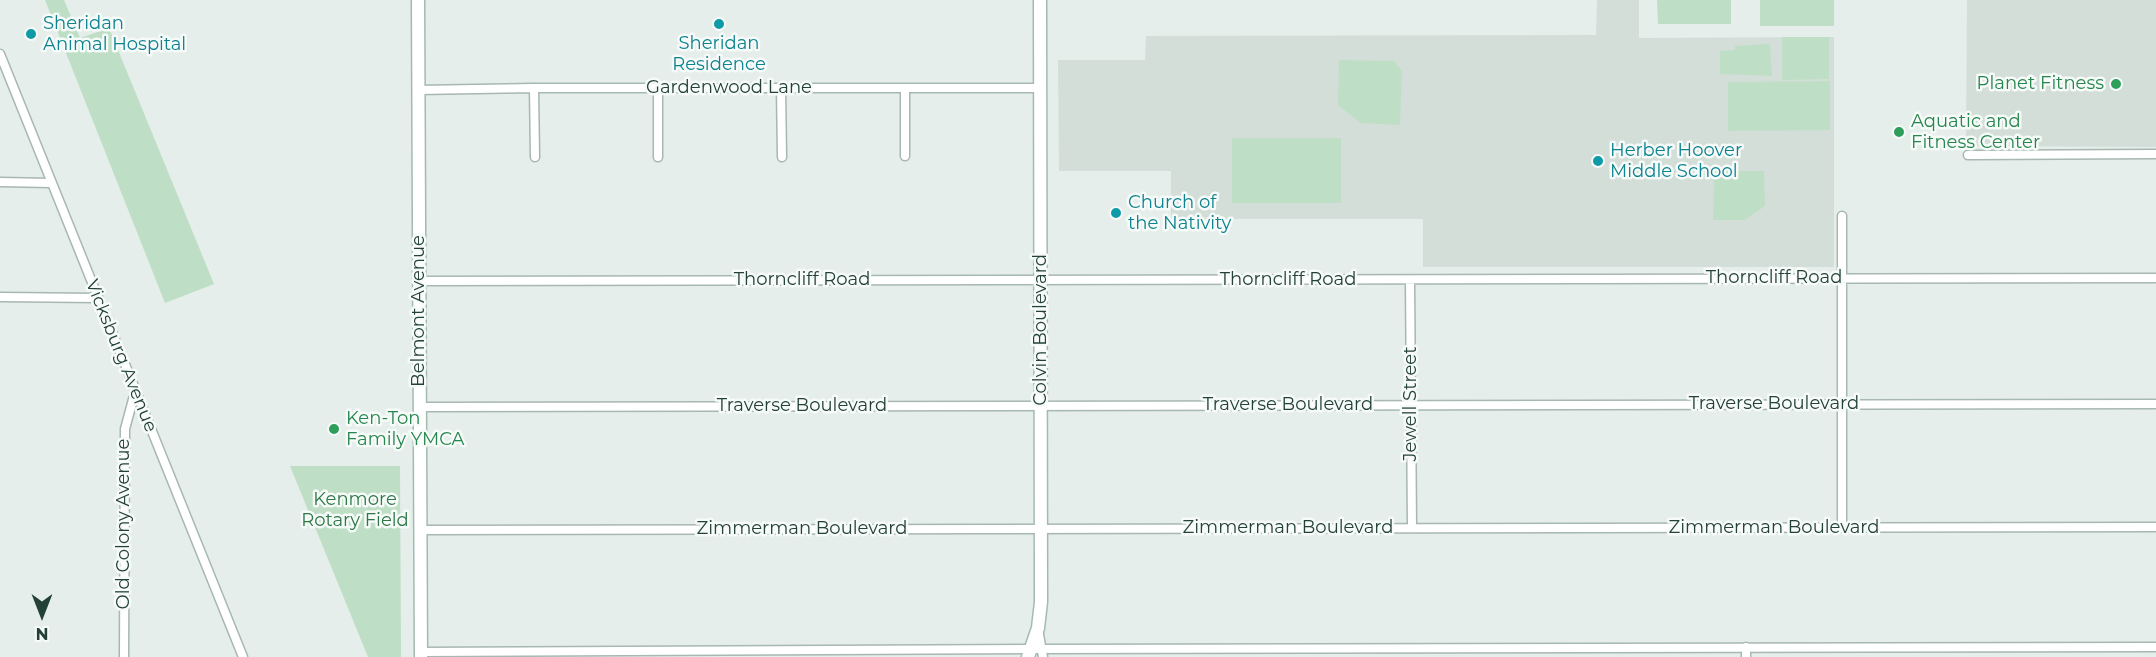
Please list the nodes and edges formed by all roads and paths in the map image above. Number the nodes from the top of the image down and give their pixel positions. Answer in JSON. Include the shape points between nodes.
{"nodes":[{"id":1,"x":418,"y":0,"type":"edge"},
{"id":2,"x":1040,"y":0,"type":"edge"},
{"id":3,"x":0,"y":54,"type":"edge"},
{"id":4,"x":3,"y":68,"type":"edge"},
{"id":5,"x":534,"y":88,"type":"junction"},
{"id":6,"x":658,"y":88,"type":"junction"},
{"id":7,"x":781,"y":88,"type":"junction"},
{"id":8,"x":905,"y":88,"type":"junction"},
{"id":9,"x":1040,"y":88,"type":"junction"},
{"id":10,"x":418,"y":90,"type":"junction"},
{"id":11,"x":2156,"y":154,"type":"edge"},
{"id":12,"x":1968,"y":155,"type":"dead end"},
{"id":13,"x":905,"y":156,"type":"dead end"},
{"id":14,"x":535,"y":157,"type":"dead end"},
{"id":15,"x":658,"y":157,"type":"dead end"},
{"id":16,"x":782,"y":157,"type":"dead end"},
{"id":17,"x":0,"y":182,"type":"edge"},
{"id":18,"x":51,"y":183,"type":"junction"},
{"id":19,"x":1842,"y":216,"type":"dead end"},
{"id":20,"x":1842,"y":278,"type":"junction"},
{"id":21,"x":2156,"y":278,"type":"edge"},
{"id":22,"x":1041,"y":280,"type":"junction"},
{"id":23,"x":1410,"y":280,"type":"junction"},
{"id":24,"x":419,"y":281,"type":"junction"},
{"id":25,"x":0,"y":297,"type":"edge"},
{"id":26,"x":98,"y":298,"type":"junction"},
{"id":27,"x":135,"y":392,"type":"junction"},
{"id":28,"x":1411,"y":404,"type":"junction"},
{"id":29,"x":1842,"y":404,"type":"junction"},
{"id":30,"x":2156,"y":404,"type":"edge"},
{"id":31,"x":1042,"y":405,"type":"junction"},
{"id":32,"x":420,"y":407,"type":"junction"},
{"id":33,"x":2156,"y":527,"type":"edge"},
{"id":34,"x":1412,"y":528,"type":"junction"},
{"id":35,"x":1842,"y":528,"type":"junction"},
{"id":36,"x":1042,"y":529,"type":"junction"},
{"id":37,"x":421,"y":530,"type":"junction"},
{"id":38,"x":2156,"y":647,"type":"edge"},
{"id":39,"x":1746,"y":652,"type":"edge"},
{"id":40,"x":1036,"y":653,"type":"edge"},
{"id":41,"x":421,"y":655,"type":"edge"},
{"id":42,"x":124,"y":657,"type":"edge"},
{"id":43,"x":243,"y":657,"type":"edge"}],
"edges":[{"from":1,"to":10,"type":"street","name":"Belmont Avenue"},
{"from":2,"to":9,"type":"street","name":"Colvin Boulevard"},
{"from":3,"to":4,"type":"street","name":"Vicksburg Avenue"},
{"from":4,"to":18,"type":"street","name":"Vicksburg Avenue"},
{"from":5,"to":6,"type":"street","name":"Gardenwood Lane"},
{"from":5,"to":10,"type":"street","name":"Gardenwood Lane"},
{"from":5,"to":14,"type":"street"},
{"from":6,"to":7,"type":"street","name":"Gardenwood Lane"},
{"from":6,"to":15,"type":"street"},
{"from":7,"to":8,"type":"street","name":"Gardenwood Lane"},
{"from":7,"to":16,"type":"street"},
{"from":8,"to":9,"type":"street","name":"Gardenwood Lane"},
{"from":8,"to":13,"type":"street"},
{"from":9,"to":22,"type":"street","name":"Colvin Boulevard"},
{"from":10,"to":24,"type":"street","name":"Belmont Avenue"},
{"from":11,"to":12,"type":"street"},
{"from":17,"to":18,"type":"street"},
{"from":18,"to":26,"type":"street","name":"Vicksburg Avenue"},
{"from":19,"to":20,"type":"street"},
{"from":20,"to":21,"type":"street","name":"Thorncliff Road"},
{"from":20,"to":23,"type":"street","name":"Thorncliff Road"},
{"from":20,"to":29,"type":"street"},
{"from":22,"to":23,"type":"street","name":"Thorncliff Road"},
{"from":22,"to":24,"type":"street","name":"Thorncliff Road"},
{"from":22,"to":31,"type":"street","name":"Colvin Boulevard"},
{"from":23,"to":28,"type":"street","name":"Jewell Street"},
{"from":24,"to":32,"type":"street","name":"Belmont Avenue"},
{"from":25,"to":26,"type":"street"},
{"from":26,"to":27,"type":"street","name":"Vicksburg Avenue"},
{"from":27,"to":42,"type":"street","name":"Old Colony Avenue","via":[[124,429]]},
{"from":27,"to":43,"type":"street","name":"Vicksburg Avenue"},
{"from":28,"to":29,"type":"street","name":"Traverse Boulevard"},
{"from":28,"to":31,"type":"street","name":"Traverse Boulevard"},
{"from":28,"to":34,"type":"street","name":"Jewell Street"},
{"from":29,"to":30,"type":"street","name":"Traverse Boulevard"},
{"from":29,"to":35,"type":"street"},
{"from":31,"to":32,"type":"street","name":"Traverse Boulevard"},
{"from":31,"to":36,"type":"street","name":"Colvin Boulevard"},
{"from":32,"to":37,"type":"street","name":"Belmont Avenue"},
{"from":33,"to":35,"type":"street","name":"Zimmerman Boulevard"},
{"from":34,"to":35,"type":"street","name":"Zimmerman Boulevard"},
{"from":34,"to":36,"type":"street","name":"Zimmerman Boulevard"},
{"from":36,"to":37,"type":"street","name":"Zimmerman Boulevard"},
{"from":36,"to":40,"type":"street","name":"Colvin Boulevard"},
{"from":37,"to":41,"type":"street","name":"Belmont Avenue"},
{"from":38,"to":39,"type":"street"},
{"from":39,"to":40,"type":"street"},
{"from":40,"to":41,"type":"street"}]}
